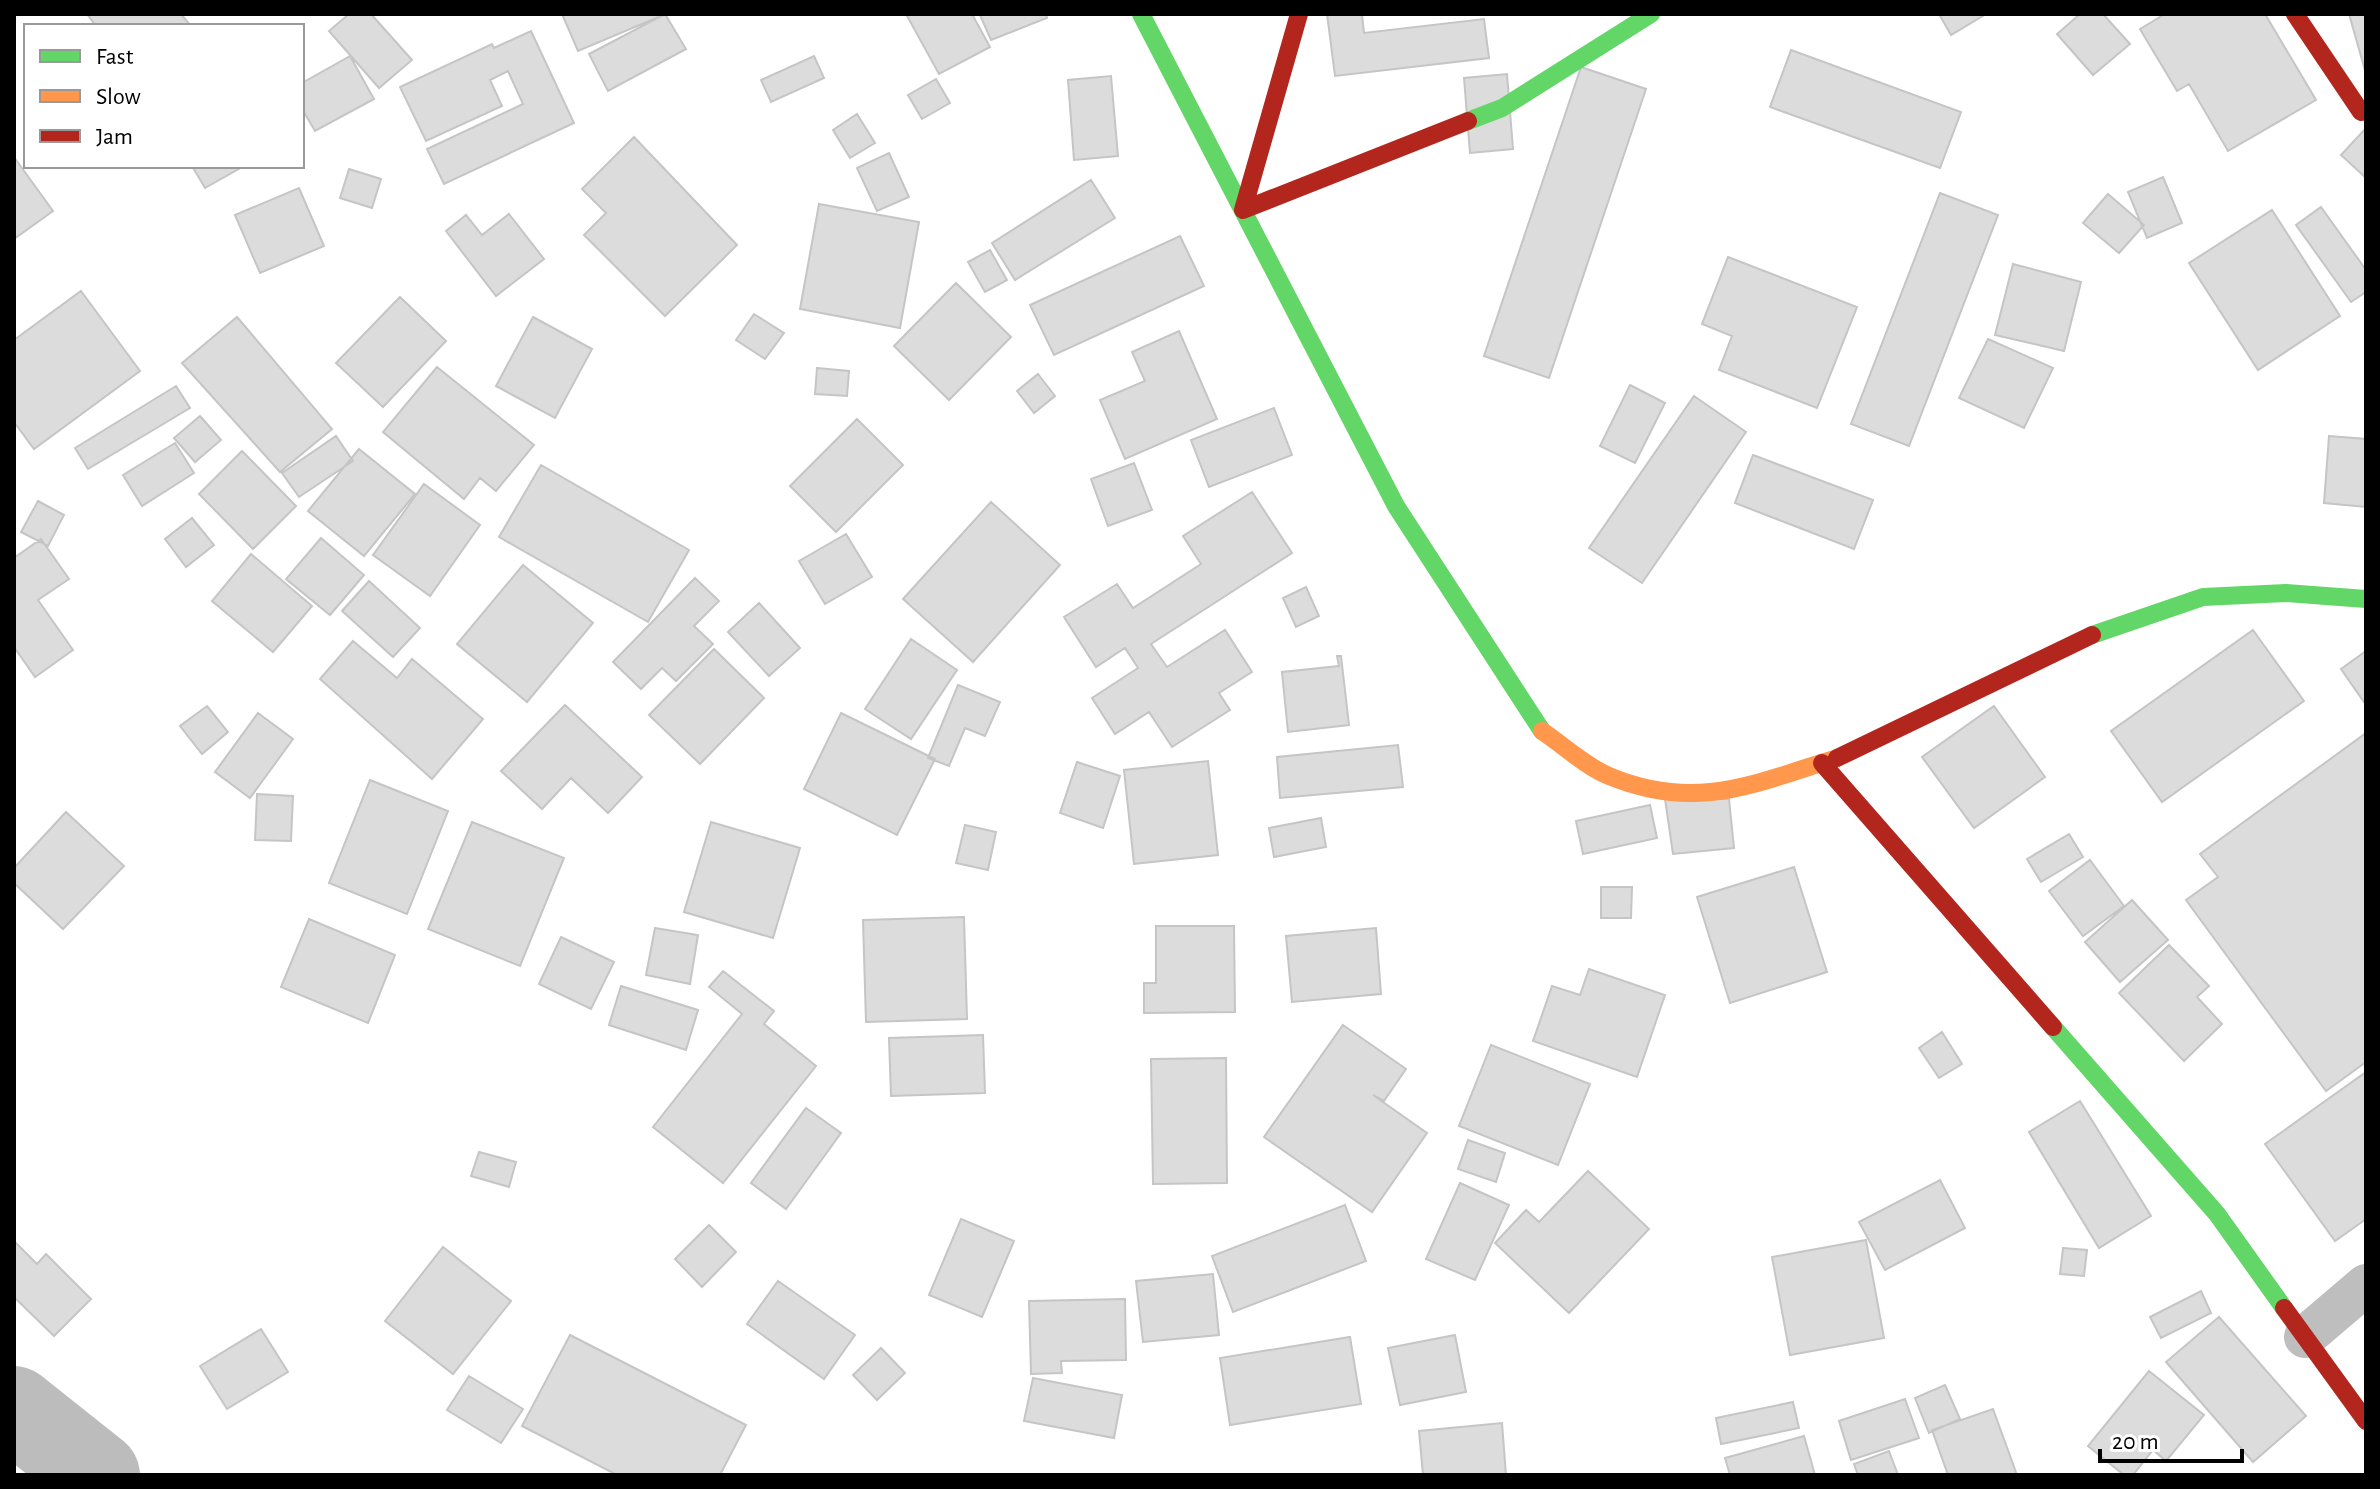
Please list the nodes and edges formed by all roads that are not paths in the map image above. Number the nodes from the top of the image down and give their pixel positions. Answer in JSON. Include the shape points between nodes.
{"nodes":[{"id":1,"x":1141,"y":14,"type":"edge"},
{"id":2,"x":1299,"y":14,"type":"edge"},
{"id":3,"x":1651,"y":14,"type":"edge"},
{"id":4,"x":2295,"y":14,"type":"edge"},
{"id":5,"x":2366,"y":109,"type":"edge"},
{"id":6,"x":1243,"y":210,"type":"junction"},
{"id":7,"x":2366,"y":599,"type":"edge"},
{"id":8,"x":1822,"y":763,"type":"junction"},
{"id":9,"x":2366,"y":1285,"type":"edge"},
{"id":10,"x":2305,"y":1337,"type":"junction"},
{"id":11,"x":2366,"y":1421,"type":"edge"}],
"edges":[{"from":1,"to":6,"type":"main road"},
{"from":2,"to":6,"type":"main road"},
{"from":3,"to":6,"type":"main road","via":[[1502,108]]},
{"from":4,"to":5,"type":"main road","via":[[2361,112]]},
{"from":6,"to":8,"type":"main road","via":[[1396,506],[1538,728],[1606,775],[1662,793],[1726,793]]},
{"from":7,"to":8,"type":"main road","via":[[2286,593],[2203,597],[2102,630],[1855,752]]},
{"from":8,"to":10,"type":"main road","via":[[2217,1214]]},
{"from":9,"to":10,"type":"street"},
{"from":10,"to":11,"type":"main road"}]}
